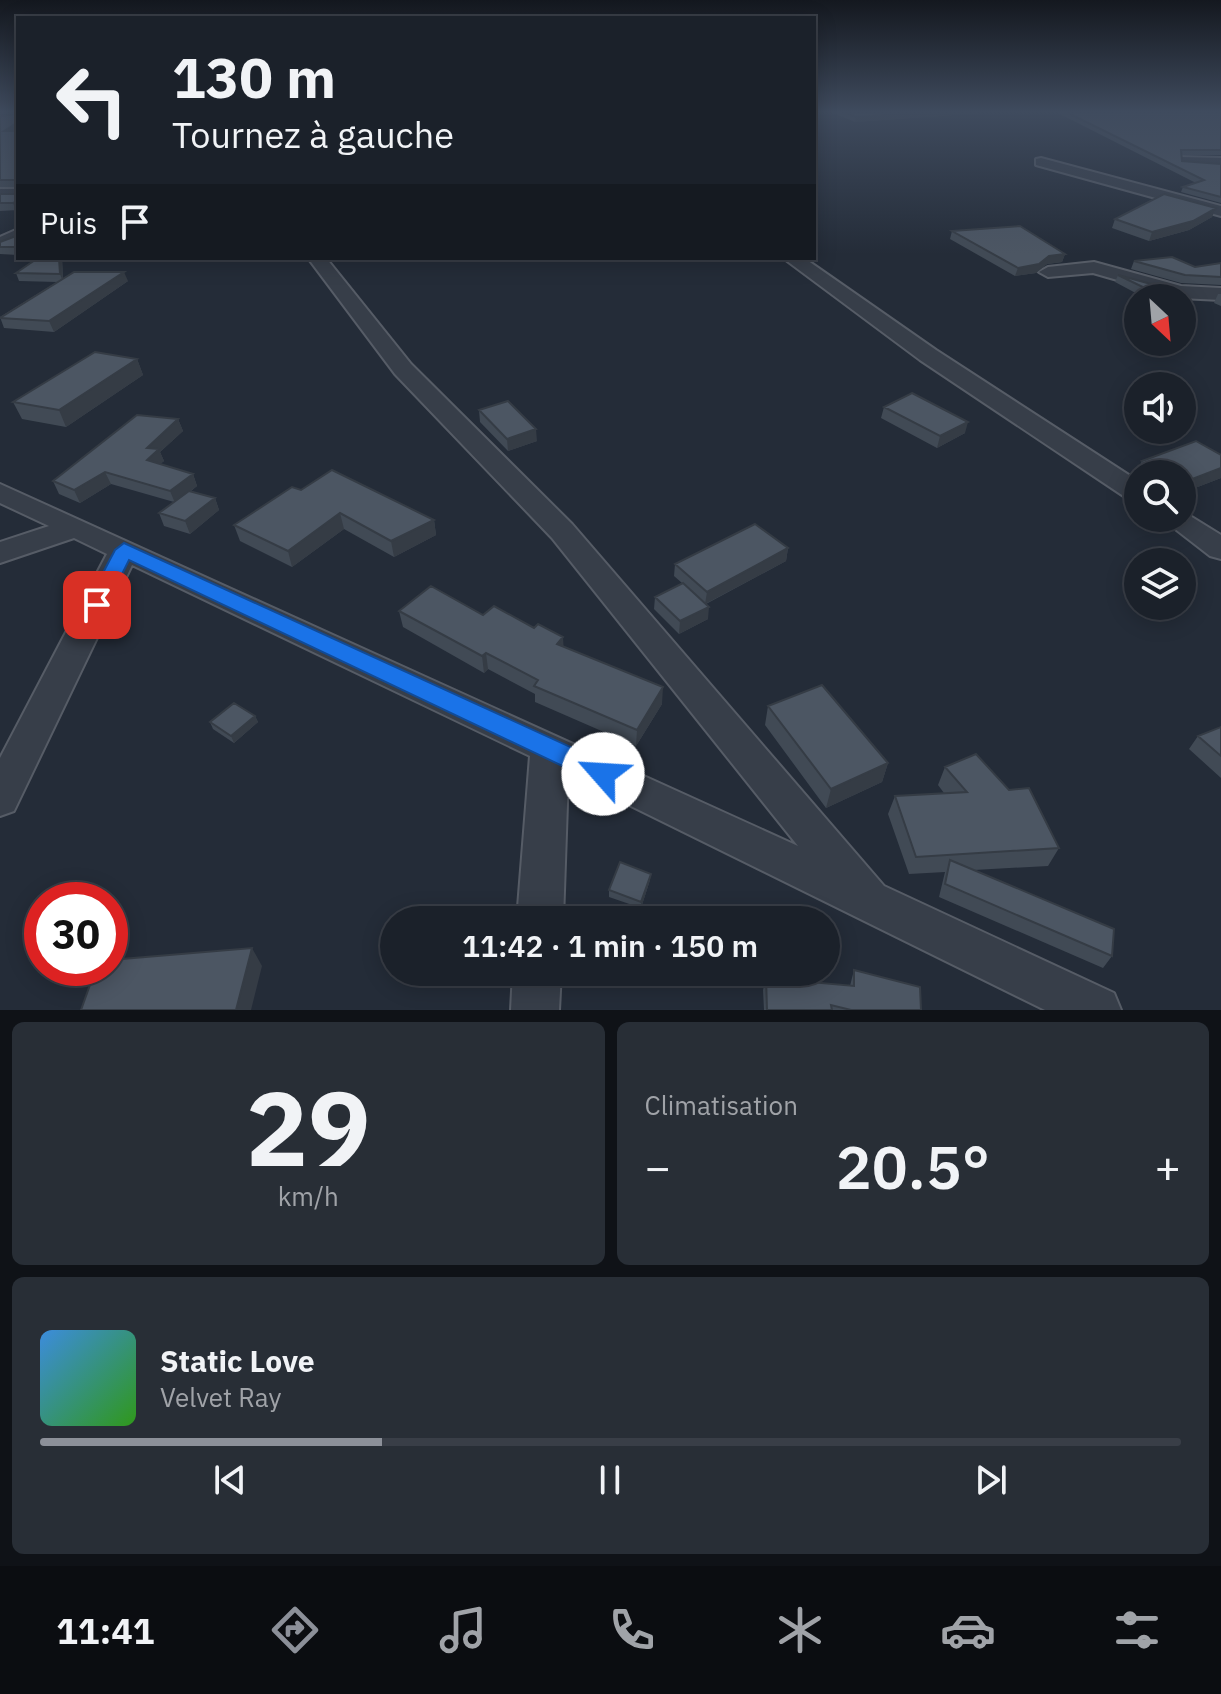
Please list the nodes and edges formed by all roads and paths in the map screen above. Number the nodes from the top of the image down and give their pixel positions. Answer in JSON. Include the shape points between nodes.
{"nodes":[{"id":1,"x":1186,"y":160,"type":"edge"},
{"id":2,"x":1041,"y":162,"type":"dead end"},
{"id":3,"x":1221,"y":162,"type":"edge"},
{"id":4,"x":1221,"y":211,"type":"edge"},
{"id":5,"x":319,"y":260,"type":"edge"},
{"id":6,"x":795,"y":260,"type":"edge"},
{"id":7,"x":1048,"y":272,"type":"edge"},
{"id":8,"x":1221,"y":294,"type":"edge"},
{"id":9,"x":1124,"y":484,"type":"edge"},
{"id":10,"x":0,"y":492,"type":"edge"},
{"id":11,"x":76,"y":527,"type":"junction"},
{"id":12,"x":1196,"y":532,"type":"edge"},
{"id":13,"x":1221,"y":549,"type":"edge"},
{"id":14,"x":124,"y":550,"type":"junction"},
{"id":15,"x":0,"y":553,"type":"edge"},
{"id":16,"x":550,"y":748,"type":"junction"},
{"id":17,"x":0,"y":798,"type":"edge"},
{"id":18,"x":871,"y":903,"type":"junction"},
{"id":19,"x":541,"y":906,"type":"edge"},
{"id":20,"x":536,"y":986,"type":"edge"},
{"id":21,"x":535,"y":1010,"type":"edge"},
{"id":22,"x":1097,"y":1010,"type":"edge"}],
"edges":[{"from":1,"to":3,"type":"street"},
{"from":2,"to":4,"type":"street"},
{"from":5,"to":18,"type":"street","via":[[403,369],[562,531]]},
{"from":6,"to":9,"type":"street"},
{"from":7,"to":8,"type":"street","via":[[1094,267],[1180,292]]},
{"from":10,"to":11,"type":"street"},
{"from":11,"to":14,"type":"street"},
{"from":11,"to":15,"type":"street"},
{"from":12,"to":13,"type":"street"},
{"from":14,"to":16,"type":"street"},
{"from":14,"to":17,"type":"street"},
{"from":16,"to":18,"type":"street"},
{"from":16,"to":19,"type":"street"},
{"from":18,"to":22,"type":"street"},
{"from":20,"to":21,"type":"street"}]}
